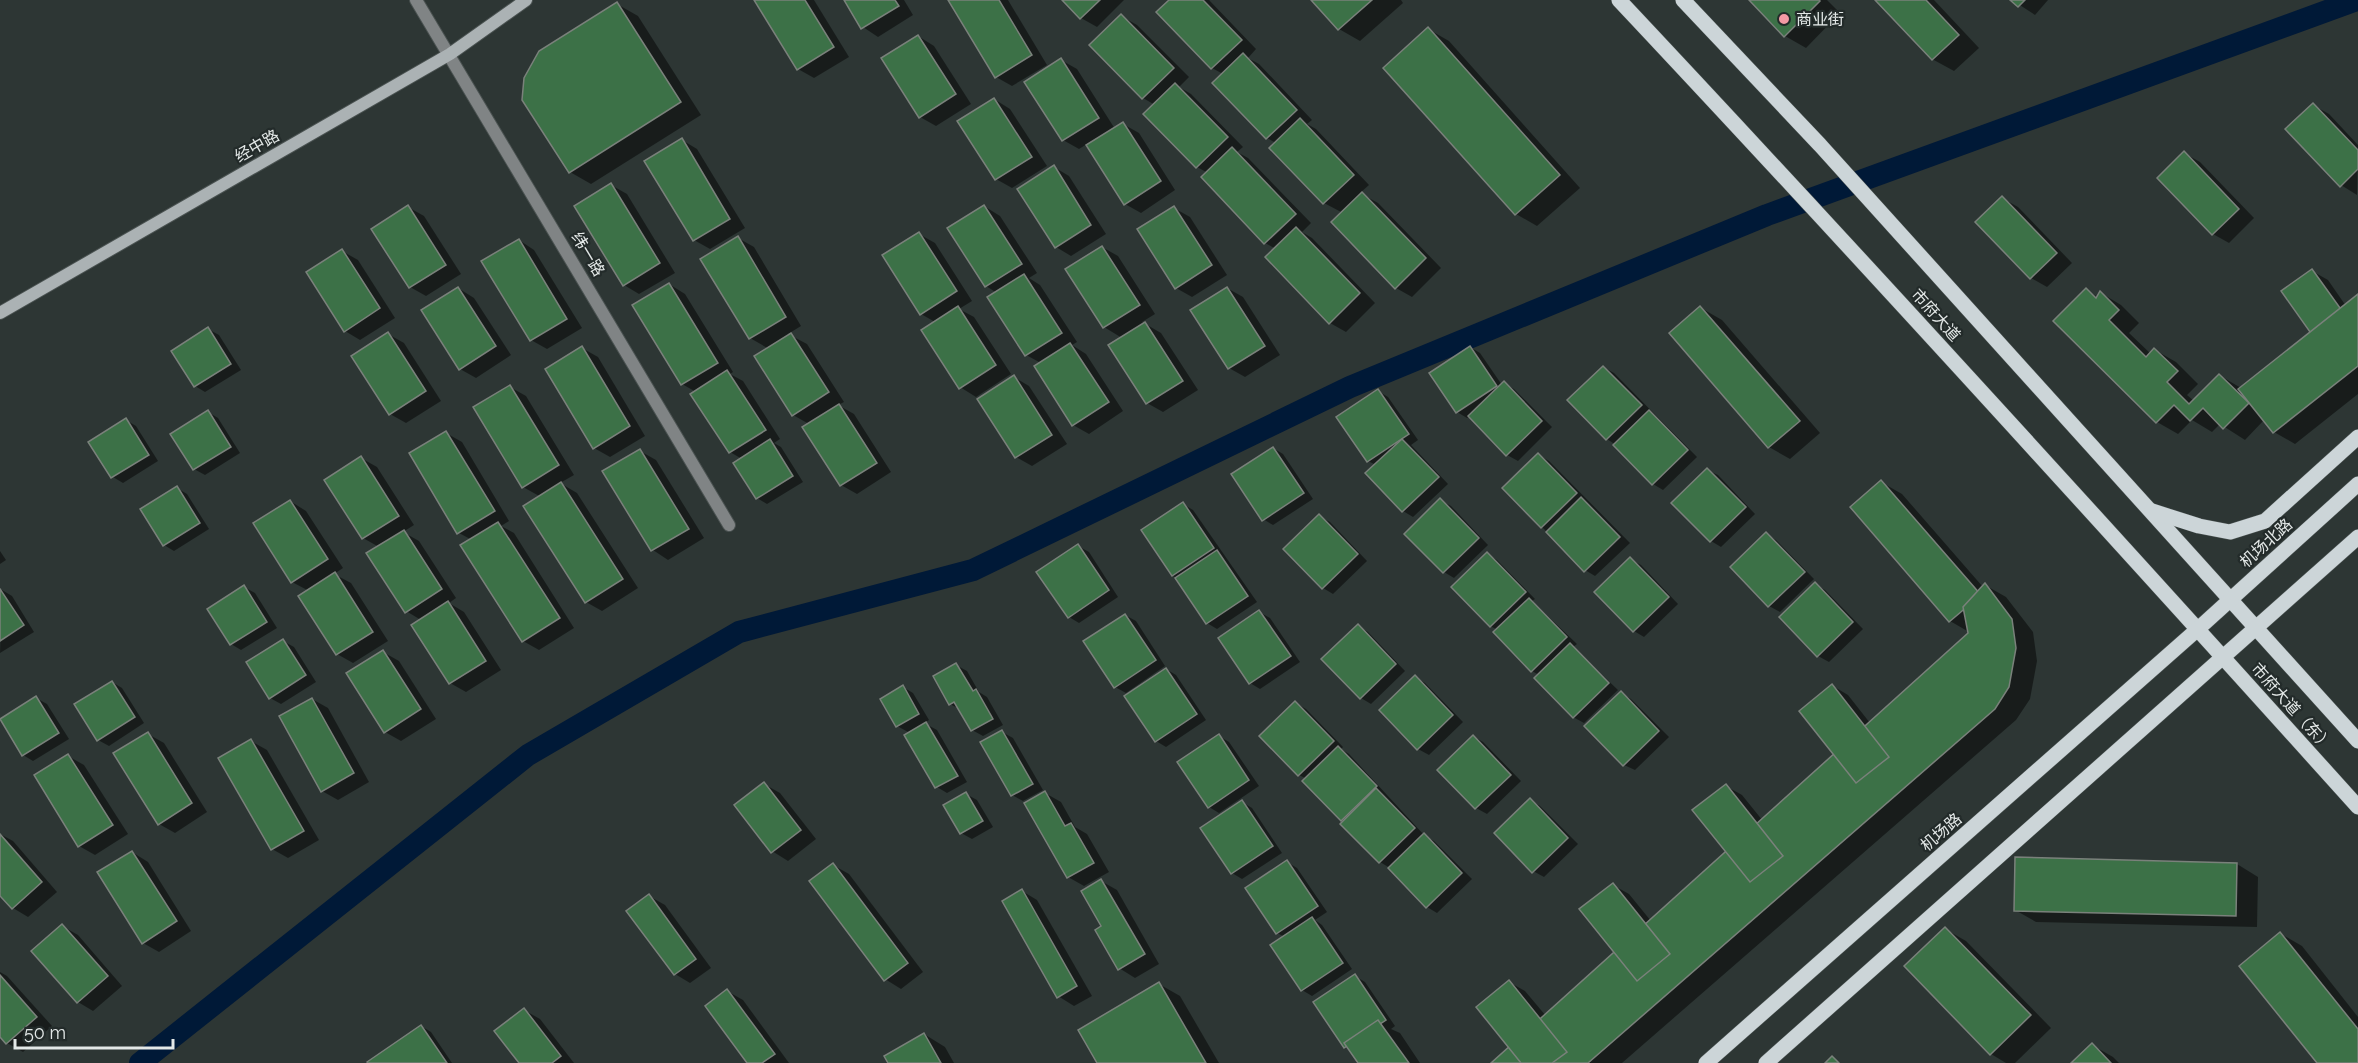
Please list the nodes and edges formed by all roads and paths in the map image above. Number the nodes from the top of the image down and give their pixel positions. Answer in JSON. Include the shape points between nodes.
{"nodes":[{"id":1,"x":416,"y":0,"type":"edge"},
{"id":2,"x":526,"y":0,"type":"edge"},
{"id":3,"x":1619,"y":0,"type":"edge"},
{"id":4,"x":1683,"y":0,"type":"edge"},
{"id":5,"x":450,"y":54,"type":"junction"},
{"id":6,"x":0,"y":313,"type":"edge"},
{"id":7,"x":2358,"y":437,"type":"edge"},
{"id":8,"x":2358,"y":484,"type":"edge"},
{"id":9,"x":2151,"y":511,"type":"junction"},
{"id":10,"x":729,"y":525,"type":"dead end"},
{"id":11,"x":2358,"y":537,"type":"edge"},
{"id":12,"x":2232,"y":598,"type":"junction"},
{"id":13,"x":2199,"y":628,"type":"junction"},
{"id":14,"x":2256,"y":628,"type":"junction"},
{"id":15,"x":2224,"y":656,"type":"junction"},
{"id":16,"x":2358,"y":741,"type":"edge"},
{"id":17,"x":2358,"y":807,"type":"edge"},
{"id":18,"x":1706,"y":1063,"type":"edge"},
{"id":19,"x":1766,"y":1063,"type":"edge"}],
"edges":[{"from":1,"to":5,"type":"street","name":"纬一路"},
{"from":2,"to":5,"type":"main road","name":"经中路"},
{"from":3,"to":13,"type":"main road","name":"市府大道"},
{"from":4,"to":9,"type":"main road","name":"市府大道","via":[[1820,145]]},
{"from":5,"to":6,"type":"main road","name":"经中路"},
{"from":5,"to":10,"type":"street","name":"纬一路"},
{"from":7,"to":9,"type":"main road","via":[[2265,521],[2230,532]]},
{"from":8,"to":12,"type":"main road","name":"机场北路"},
{"from":9,"to":12,"type":"main road","name":"市府大道"},
{"from":11,"to":14,"type":"main road"},
{"from":12,"to":13,"type":"main road","name":"机场北路"},
{"from":12,"to":14,"type":"main road","name":"市府大道"},
{"from":13,"to":15,"type":"main road","name":"市府大道"},
{"from":13,"to":18,"type":"main road","name":"机场路"},
{"from":14,"to":15,"type":"main road"},
{"from":14,"to":16,"type":"main road","name":"市府大道（东）"},
{"from":15,"to":17,"type":"main road","name":"市府大道（东）"},
{"from":15,"to":19,"type":"main road"}]}
